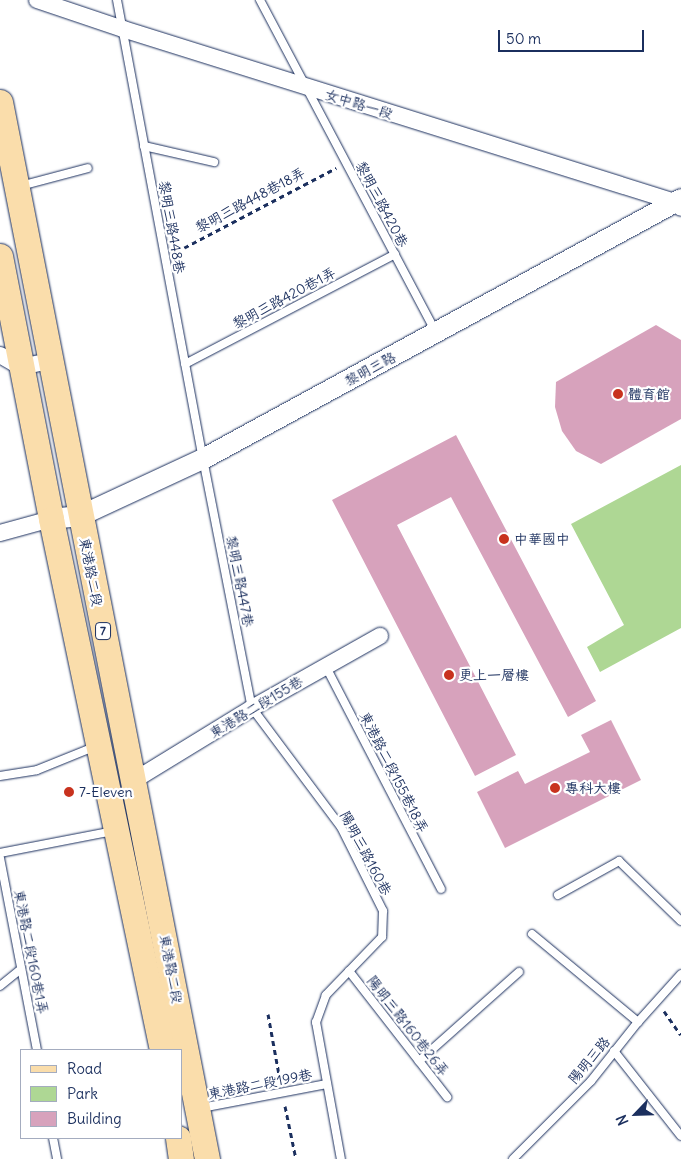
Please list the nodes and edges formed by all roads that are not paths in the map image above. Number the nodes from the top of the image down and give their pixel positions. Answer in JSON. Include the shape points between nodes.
{"nodes":[{"id":1,"x":37,"y":0,"type":"edge"},
{"id":2,"x":117,"y":0,"type":"edge"},
{"id":3,"x":260,"y":0,"type":"edge"},
{"id":4,"x":123,"y":30,"type":"junction"},
{"id":5,"x":306,"y":87,"type":"junction"},
{"id":6,"x":0,"y":102,"type":"edge"},
{"id":7,"x":144,"y":146,"type":"junction"},
{"id":8,"x":214,"y":162,"type":"dead end"},
{"id":9,"x":88,"y":168,"type":"dead end"},
{"id":10,"x":16,"y":187,"type":"junction"},
{"id":11,"x":679,"y":203,"type":"edge"},
{"id":12,"x":395,"y":254,"type":"junction"},
{"id":13,"x":0,"y":256,"type":"edge"},
{"id":14,"x":436,"y":334,"type":"junction"},
{"id":15,"x":10,"y":361,"type":"edge"},
{"id":16,"x":50,"y":361,"type":"junction"},
{"id":17,"x":185,"y":364,"type":"junction"},
{"id":18,"x":203,"y":458,"type":"junction"},
{"id":19,"x":80,"y":516,"type":"junction"},
{"id":20,"x":51,"y":519,"type":"junction"},
{"id":21,"x":0,"y":533,"type":"edge"},
{"id":22,"x":380,"y":636,"type":"dead end"},
{"id":23,"x":326,"y":667,"type":"junction"},
{"id":24,"x":252,"y":708,"type":"junction"},
{"id":25,"x":104,"y":752,"type":"junction"},
{"id":26,"x":0,"y":776,"type":"edge"},
{"id":27,"x":128,"y":783,"type":"junction"},
{"id":28,"x":119,"y":822,"type":"junction"},
{"id":29,"x":0,"y":853,"type":"edge"},
{"id":30,"x":0,"y":858,"type":"edge"},
{"id":31,"x":441,"y":889,"type":"dead end"},
{"id":32,"x":558,"y":895,"type":"dead end"},
{"id":33,"x":681,"y":922,"type":"edge"},
{"id":34,"x":532,"y":934,"type":"dead end"},
{"id":35,"x":21,"y":969,"type":"junction"},
{"id":36,"x":349,"y":971,"type":"junction"},
{"id":37,"x":519,"y":972,"type":"dead end"},
{"id":38,"x":681,"y":974,"type":"edge"},
{"id":39,"x":0,"y":986,"type":"edge"},
{"id":40,"x":638,"y":1022,"type":"junction"},
{"id":41,"x":36,"y":1049,"type":"edge"},
{"id":42,"x":162,"y":1049,"type":"edge"},
{"id":43,"x":614,"y":1051,"type":"junction"},
{"id":44,"x":419,"y":1061,"type":"junction"},
{"id":45,"x":327,"y":1084,"type":"junction"},
{"id":46,"x":447,"y":1097,"type":"dead end"},
{"id":47,"x":199,"y":1109,"type":"junction"},
{"id":48,"x":681,"y":1136,"type":"edge"},
{"id":49,"x":53,"y":1139,"type":"edge"},
{"id":50,"x":178,"y":1139,"type":"edge"},
{"id":51,"x":57,"y":1159,"type":"edge"},
{"id":52,"x":181,"y":1159,"type":"edge"},
{"id":53,"x":207,"y":1159,"type":"edge"},
{"id":54,"x":341,"y":1159,"type":"edge"},
{"id":55,"x":513,"y":1159,"type":"edge"}],
"edges":[{"from":1,"to":4,"type":"street","name":"女中路一段"},
{"from":2,"to":4,"type":"lane","name":"黎明三路448巷"},
{"from":3,"to":5,"type":"lane","name":"黎明三路420巷"},
{"from":4,"to":5,"type":"street","name":"女中路一段"},
{"from":4,"to":7,"type":"lane","name":"黎明三路448巷"},
{"from":5,"to":11,"type":"street","name":"女中路一段"},
{"from":5,"to":12,"type":"lane","name":"黎明三路420巷"},
{"from":6,"to":10,"type":"main road","name":"東港路二段","number":"7"},
{"from":7,"to":8,"type":"lane"},
{"from":7,"to":17,"type":"lane","name":"黎明三路448巷"},
{"from":9,"to":10,"type":"lane"},
{"from":10,"to":16,"type":"main road","name":"東港路二段","number":"7"},
{"from":11,"to":14,"type":"street","name":"黎明三路"},
{"from":12,"to":14,"type":"lane","name":"黎明三路420巷"},
{"from":12,"to":17,"type":"lane","name":"黎明三路420巷1弄"},
{"from":13,"to":15,"type":"main road","name":"東港路二段","number":"7"},
{"from":14,"to":18,"type":"street","name":"黎明三路"},
{"from":15,"to":16,"type":"street"},
{"from":15,"to":20,"type":"main road","name":"東港路二段","number":"7"},
{"from":16,"to":19,"type":"main road","name":"東港路二段","number":"7"},
{"from":17,"to":18,"type":"lane","name":"黎明三路448巷"},
{"from":18,"to":19,"type":"street","name":"黎明三路"},
{"from":18,"to":24,"type":"lane","name":"黎明三路447巷"},
{"from":19,"to":20,"type":"street","name":"黎明三路"},
{"from":19,"to":27,"type":"main road","name":"東港路二段","number":"7"},
{"from":20,"to":21,"type":"street"},
{"from":20,"to":25,"type":"main road","name":"東港路二段","number":"7"},
{"from":22,"to":23,"type":"street","name":"東港路二段155巷"},
{"from":23,"to":24,"type":"street","name":"東港路二段155巷"},
{"from":23,"to":31,"type":"lane","name":"東港路二段155巷18弄"},
{"from":24,"to":27,"type":"street","name":"東港路二段155巷"},
{"from":24,"to":36,"type":"lane","name":"陽明三路160巷","via":[[341,827],[383,911],[382,937]]},
{"from":25,"to":26,"type":"lane"},
{"from":25,"to":28,"type":"main road","name":"東港路二段","number":"7"},
{"from":27,"to":47,"type":"main road","name":"東港路二段","number":"7"},
{"from":28,"to":29,"type":"lane"},
{"from":28,"to":42,"type":"main road","name":"東港路二段","number":"7"},
{"from":30,"to":35,"type":"lane","name":"東港路二段160巷1弄"},
{"from":32,"to":33,"type":"lane","via":[[619,861]]},
{"from":34,"to":40,"type":"lane"},
{"from":35,"to":39,"type":"lane"},
{"from":35,"to":41,"type":"lane","name":"東港路二段160巷1弄"},
{"from":36,"to":44,"type":"lane","name":"陽明三路160巷26弄"},
{"from":36,"to":45,"type":"lane","name":"陽明三路160巷","via":[[326,995],[316,1022]]},
{"from":37,"to":44,"type":"lane"},
{"from":38,"to":40,"type":"lane","name":"陽明三路"},
{"from":40,"to":43,"type":"lane","name":"陽明三路"},
{"from":43,"to":48,"type":"lane"},
{"from":43,"to":55,"type":"lane","name":"陽明三路","via":[[590,1081]]},
{"from":44,"to":46,"type":"lane","name":"陽明三路160巷26弄"},
{"from":45,"to":47,"type":"lane","name":"東港路二段199巷"},
{"from":45,"to":54,"type":"lane","name":"陽明三路160巷"},
{"from":47,"to":53,"type":"main road","name":"東港路二段","number":"7"},
{"from":49,"to":51,"type":"lane"},
{"from":50,"to":52,"type":"main road"}]}
